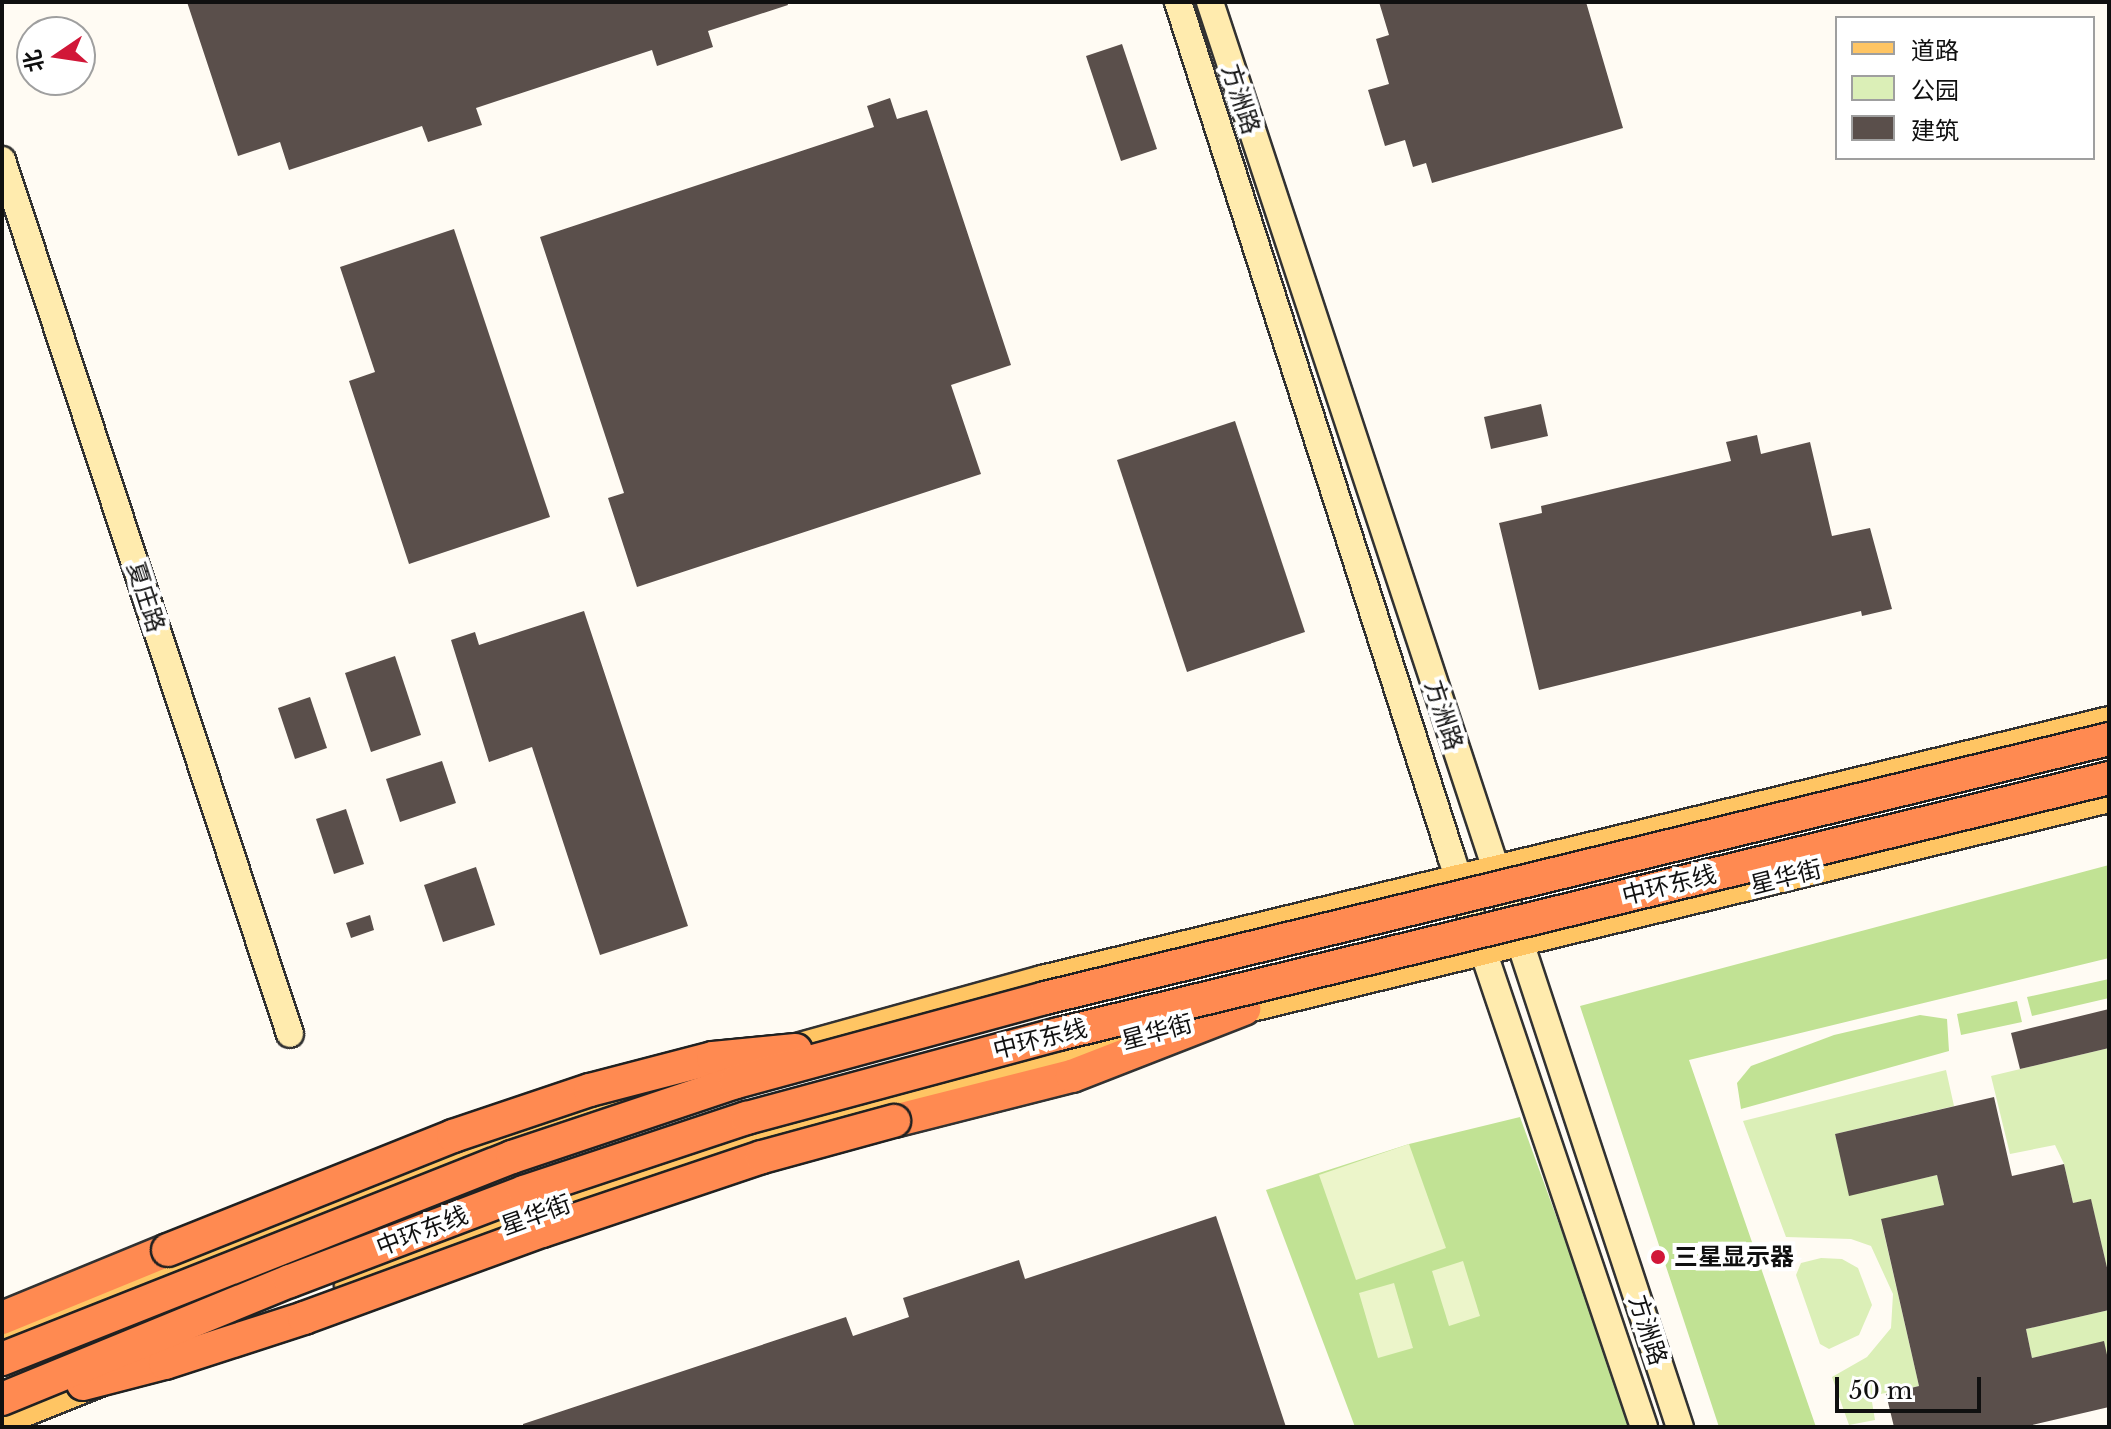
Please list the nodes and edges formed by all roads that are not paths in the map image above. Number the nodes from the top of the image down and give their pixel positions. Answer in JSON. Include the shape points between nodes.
{"nodes":[{"id":1,"x":1178,"y":2,"type":"edge"},
{"id":2,"x":1210,"y":2,"type":"edge"},
{"id":3,"x":2,"y":160,"type":"edge"},
{"id":4,"x":2109,"y":724,"type":"edge"},
{"id":5,"x":2109,"y":739,"type":"edge"},
{"id":6,"x":2010,"y":763,"type":"junction"},
{"id":7,"x":2109,"y":778,"type":"edge"},
{"id":8,"x":2109,"y":798,"type":"edge"},
{"id":9,"x":1496,"y":871,"type":"junction"},
{"id":10,"x":1458,"y":880,"type":"junction"},
{"id":11,"x":1520,"y":943,"type":"junction"},
{"id":12,"x":1482,"y":952,"type":"junction"},
{"id":13,"x":1244,"y":1009,"type":"junction"},
{"id":14,"x":290,"y":1034,"type":"dead end"},
{"id":15,"x":875,"y":1042,"type":"junction"},
{"id":16,"x":2,"y":1318,"type":"edge"},
{"id":17,"x":2,"y":1340,"type":"edge"},
{"id":18,"x":2,"y":1359,"type":"edge"},
{"id":19,"x":2,"y":1402,"type":"edge"},
{"id":20,"x":2,"y":1421,"type":"edge"},
{"id":21,"x":1644,"y":1427,"type":"edge"},
{"id":22,"x":1680,"y":1427,"type":"edge"}],
"edges":[{"from":1,"to":10,"type":"main road","name":"方洲路"},
{"from":2,"to":9,"type":"main road","name":"方洲路"},
{"from":3,"to":14,"type":"main road","name":"夏庄路"},
{"from":4,"to":6,"type":"highway","bridge":true},
{"from":4,"to":9,"type":"main road"},
{"from":5,"to":6,"type":"highway","name":"中环东线","bridge":true},
{"from":6,"to":15,"type":"highway","name":"中环东线","bridge":true},
{"from":7,"to":19,"type":"highway","name":"中环东线","bridge":true,"via":[[1059,1034],[747,1118],[524,1192],[290,1281]]},
{"from":8,"to":11,"type":"main road","name":"星华街"},
{"from":9,"to":10,"type":"main road"},
{"from":9,"to":11,"type":"main road","name":"方洲路"},
{"from":10,"to":12,"type":"main road","name":"方洲路"},
{"from":10,"to":17,"type":"main road","via":[[1042,980],[598,1105]]},
{"from":11,"to":12,"type":"main road","name":"星华街"},
{"from":11,"to":22,"type":"main road","name":"方洲路"},
{"from":12,"to":13,"type":"main road","name":"星华街"},
{"from":12,"to":21,"type":"main road","name":"方洲路"},
{"from":13,"to":19,"type":"highway","bridge":true,"via":[[1072,1076],[762,1157],[165,1363]]},
{"from":13,"to":20,"type":"main road","name":"星华街","via":[[890,1103],[621,1184],[296,1304]]},
{"from":15,"to":16,"type":"highway","bridge":true,"via":[[713,1058],[590,1090],[439,1142]]},
{"from":15,"to":18,"type":"highway","name":"中环东线","bridge":true,"via":[[525,1153]]}]}
